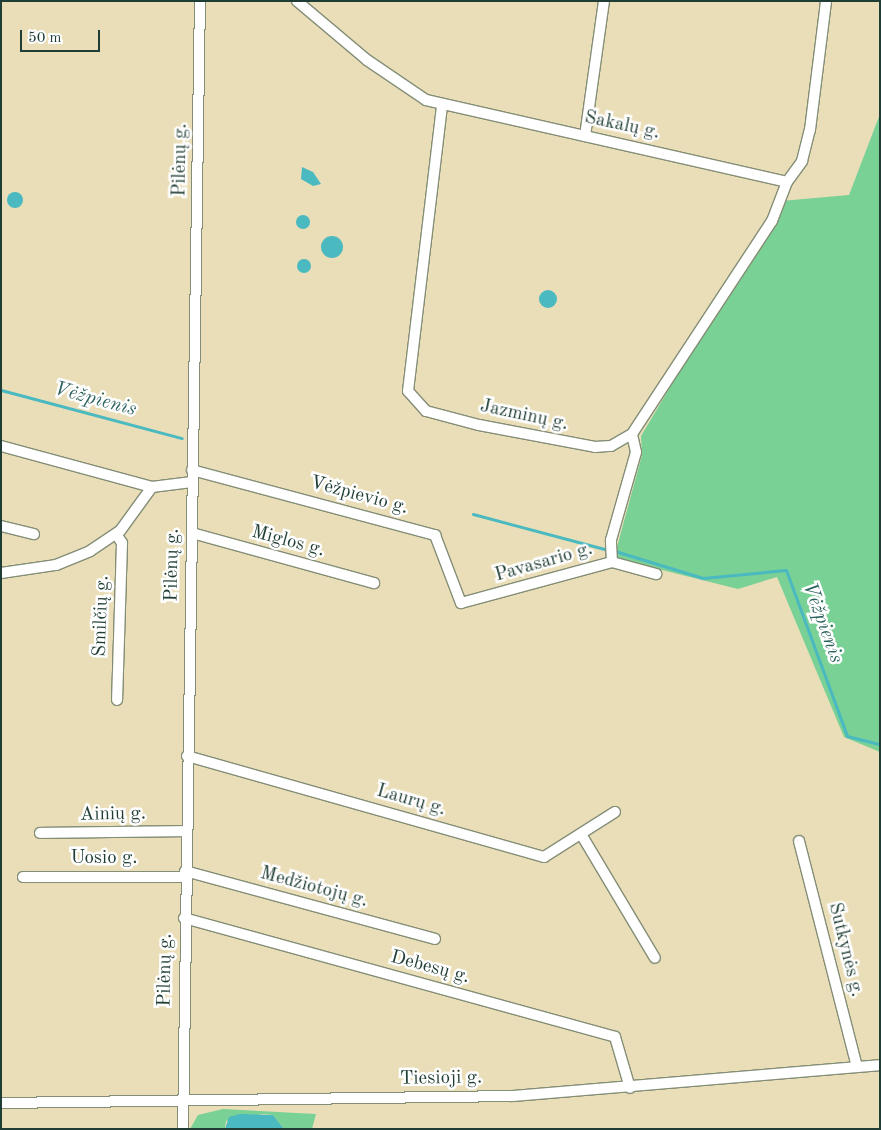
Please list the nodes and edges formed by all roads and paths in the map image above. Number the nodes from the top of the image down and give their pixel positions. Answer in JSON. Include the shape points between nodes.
{"nodes":[{"id":1,"x":200,"y":1,"type":"edge"},
{"id":2,"x":297,"y":1,"type":"edge"},
{"id":3,"x":604,"y":1,"type":"edge"},
{"id":4,"x":826,"y":1,"type":"edge"},
{"id":5,"x":442,"y":106,"type":"junction"},
{"id":6,"x":585,"y":136,"type":"junction"},
{"id":7,"x":787,"y":182,"type":"junction"},
{"id":8,"x":632,"y":434,"type":"junction"},
{"id":9,"x":1,"y":446,"type":"edge"},
{"id":10,"x":192,"y":470,"type":"junction"},
{"id":11,"x":192,"y":482,"type":"junction"},
{"id":12,"x":152,"y":486,"type":"junction"},
{"id":13,"x":1,"y":526,"type":"edge"},
{"id":14,"x":192,"y":533,"type":"junction"},
{"id":15,"x":34,"y":534,"type":"dead end"},
{"id":16,"x":116,"y":534,"type":"junction"},
{"id":17,"x":612,"y":562,"type":"junction"},
{"id":18,"x":1,"y":573,"type":"edge"},
{"id":19,"x":656,"y":574,"type":"dead end"},
{"id":20,"x":374,"y":584,"type":"dead end"},
{"id":21,"x":471,"y":603,"type":"joint"},
{"id":22,"x":117,"y":700,"type":"dead end"},
{"id":23,"x":187,"y":756,"type":"junction"},
{"id":24,"x":615,"y":812,"type":"dead end"},
{"id":25,"x":186,"y":831,"type":"junction"},
{"id":26,"x":40,"y":833,"type":"dead end"},
{"id":27,"x":581,"y":834,"type":"junction"},
{"id":28,"x":799,"y":841,"type":"dead end"},
{"id":29,"x":185,"y":874,"type":"junction"},
{"id":30,"x":23,"y":876,"type":"dead end"},
{"id":31,"x":184,"y":918,"type":"junction"},
{"id":32,"x":434,"y":939,"type":"dead end"},
{"id":33,"x":655,"y":958,"type":"dead end"},
{"id":34,"x":880,"y":1065,"type":"edge"},
{"id":35,"x":856,"y":1068,"type":"junction"},
{"id":36,"x":630,"y":1088,"type":"junction"},
{"id":37,"x":183,"y":1101,"type":"junction"},
{"id":38,"x":1,"y":1103,"type":"edge"},
{"id":39,"x":183,"y":1129,"type":"edge"}],
"edges":[{"from":1,"to":10,"type":"street","name":"Pilėnų g."},
{"from":2,"to":5,"type":"street","name":"Sakalų g.","via":[[404,88]]},
{"from":3,"to":6,"type":"street"},
{"from":4,"to":7,"type":"street","via":[[810,130],[802,161]]},
{"from":5,"to":6,"type":"street","name":"Sakalų g."},
{"from":5,"to":8,"type":"street","name":"Jazminų g.","via":[[407,383],[411,398],[440,416],[578,446],[611,446]]},
{"from":6,"to":7,"type":"street","name":"Sakalų g."},
{"from":7,"to":8,"type":"street","name":"Jazminų g.","via":[[772,221]]},
{"from":8,"to":17,"type":"street","via":[[636,452],[611,540]]},
{"from":9,"to":12,"type":"street"},
{"from":10,"to":11,"type":"street","name":"Pilėnų g."},
{"from":10,"to":21,"type":"street","name":"Vėžpievio g.","via":[[435,535],[456,595],[461,603]]},
{"from":11,"to":12,"type":"street"},
{"from":11,"to":14,"type":"street","name":"Pilėnų g."},
{"from":12,"to":16,"type":"street"},
{"from":13,"to":15,"type":"street"},
{"from":14,"to":20,"type":"street","name":"Miglos g."},
{"from":14,"to":23,"type":"street","name":"Pilėnų g."},
{"from":16,"to":18,"type":"street","via":[[56,565]]},
{"from":16,"to":22,"type":"street","name":"Smilčių g.","via":[[122,543]]},
{"from":17,"to":19,"type":"street","name":"Pavasario g."},
{"from":17,"to":21,"type":"street","name":"Pavasario g."},
{"from":23,"to":25,"type":"street","name":"Pilėnų g."},
{"from":23,"to":27,"type":"street","name":"Laurų g.","via":[[544,857]]},
{"from":24,"to":27,"type":"street","name":"Laurų g."},
{"from":25,"to":26,"type":"street","name":"Ainių g."},
{"from":25,"to":29,"type":"street","name":"Pilėnų g."},
{"from":27,"to":33,"type":"street"},
{"from":28,"to":35,"type":"street","name":"Sutkynės g."},
{"from":29,"to":30,"type":"street","name":"Uosio g."},
{"from":29,"to":31,"type":"street","name":"Pilėnų g."},
{"from":29,"to":32,"type":"street","name":"Medžiotojų g."},
{"from":31,"to":36,"type":"street","name":"Debesų g.","via":[[615,1036]]},
{"from":31,"to":37,"type":"street","name":"Pilėnų g."},
{"from":34,"to":35,"type":"street","name":"Tiesioji g."},
{"from":35,"to":36,"type":"street","name":"Tiesioji g."},
{"from":36,"to":37,"type":"street","name":"Tiesioji g.","via":[[512,1096]]},
{"from":37,"to":38,"type":"street","name":"Tiesioji g."},
{"from":37,"to":39,"type":"street","name":"Pilėnų g."}]}
